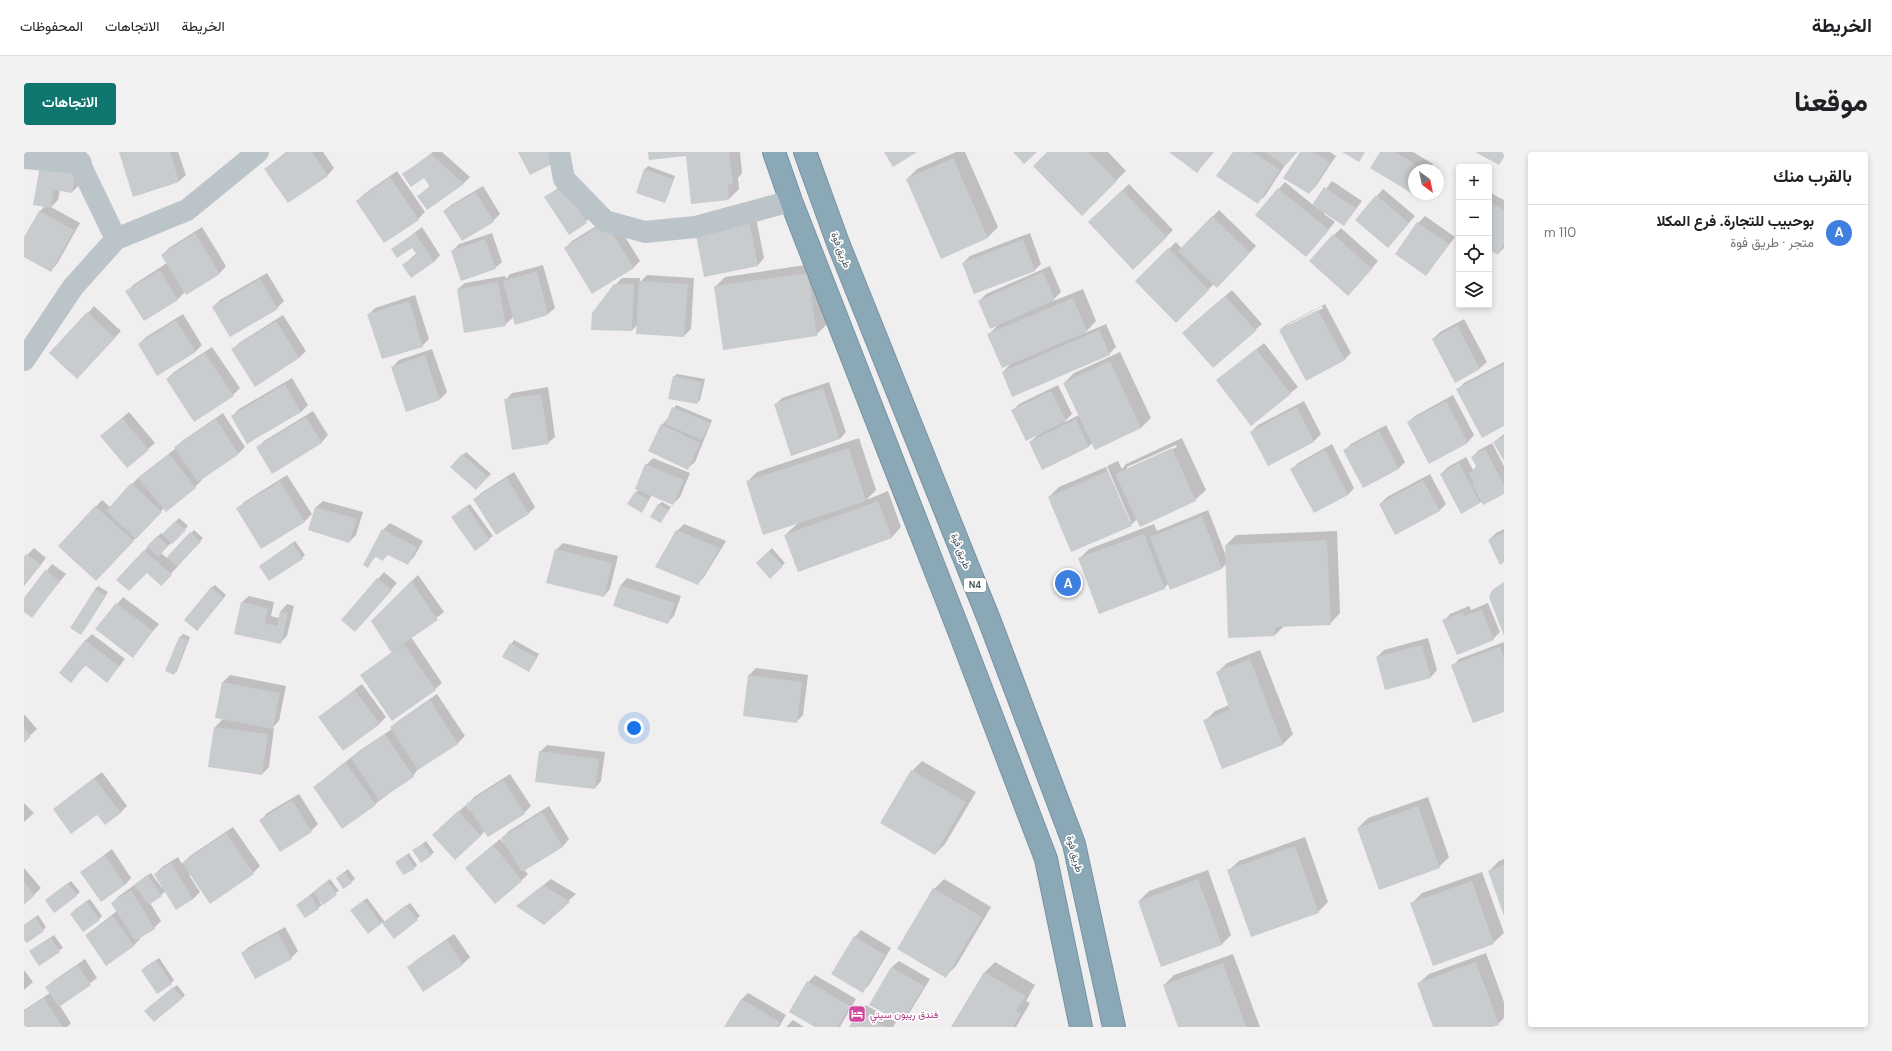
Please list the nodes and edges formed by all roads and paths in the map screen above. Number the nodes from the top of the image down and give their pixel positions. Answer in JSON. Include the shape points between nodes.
{"nodes":[{"id":1,"x":258,"y":152,"type":"edge"},
{"id":2,"x":559,"y":152,"type":"edge"},
{"id":3,"x":774,"y":152,"type":"edge"},
{"id":4,"x":805,"y":152,"type":"edge"},
{"id":5,"x":24,"y":158,"type":"edge"},
{"id":6,"x":78,"y":158,"type":"edge"},
{"id":7,"x":791,"y":201,"type":"junction"},
{"id":8,"x":116,"y":239,"type":"junction"},
{"id":9,"x":24,"y":360,"type":"edge"},
{"id":10,"x":1080,"y":1027,"type":"edge"},
{"id":11,"x":1114,"y":1027,"type":"edge"}],
"edges":[{"from":1,"to":8,"type":"street","via":[[187,210]]},
{"from":2,"to":7,"type":"street","via":[[564,179],[605,221],[645,232],[695,227]]},
{"from":3,"to":7,"type":"highway"},
{"from":4,"to":11,"type":"highway","name":"طريق فوة","number":"N4","via":[[841,251],[992,629],[1074,844]]},
{"from":5,"to":6,"type":"street"},
{"from":6,"to":8,"type":"street"},
{"from":7,"to":10,"type":"highway","via":[[1046,859]]},
{"from":8,"to":9,"type":"street","via":[[73,287]]}]}
